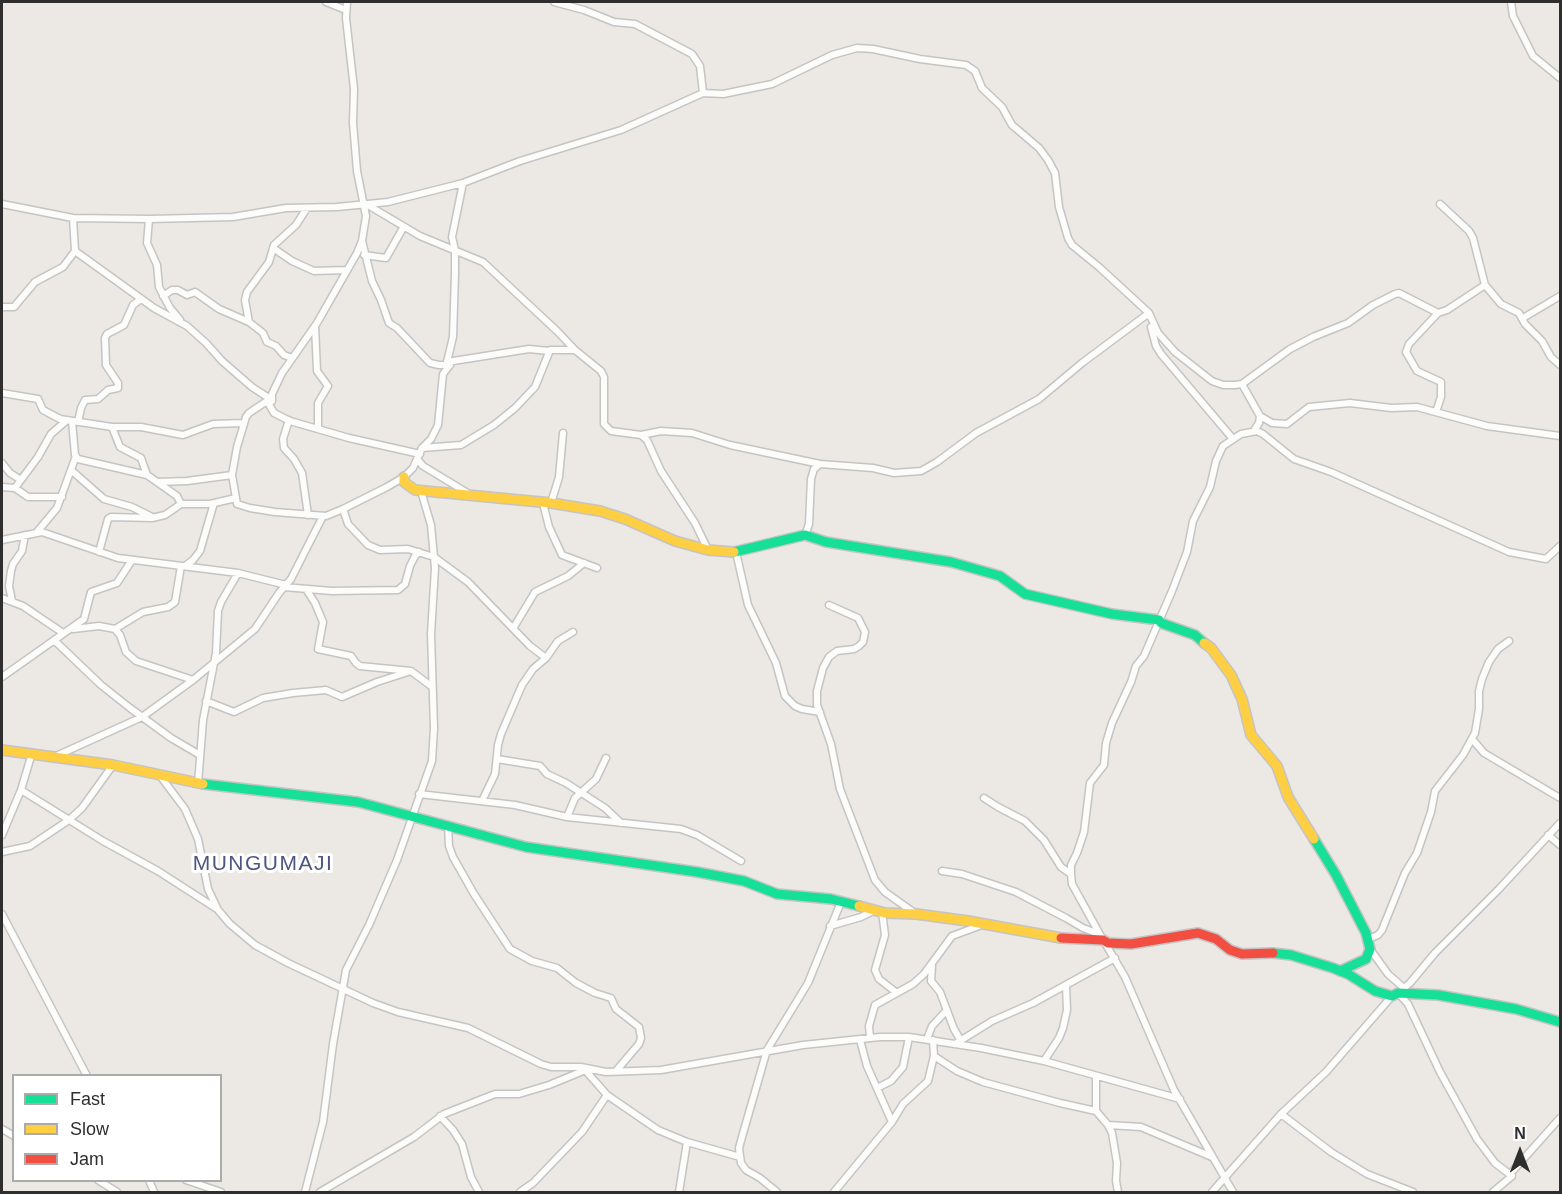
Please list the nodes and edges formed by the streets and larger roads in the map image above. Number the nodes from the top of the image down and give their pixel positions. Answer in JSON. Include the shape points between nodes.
{"nodes":[{"id":1,"x":326,"y":2,"type":"edge"},
{"id":2,"x":347,"y":2,"type":"edge"},
{"id":3,"x":554,"y":2,"type":"edge"},
{"id":4,"x":1511,"y":2,"type":"edge"},
{"id":5,"x":346,"y":10,"type":"junction"},
{"id":6,"x":1560,"y":78,"type":"edge"},
{"id":7,"x":703,"y":93,"type":"junction"},
{"id":8,"x":463,"y":183,"type":"junction"},
{"id":9,"x":365,"y":203,"type":"junction"},
{"id":10,"x":2,"y":204,"type":"edge"},
{"id":11,"x":1440,"y":204,"type":"dead end"},
{"id":12,"x":307,"y":208,"type":"junction"},
{"id":13,"x":73,"y":218,"type":"junction"},
{"id":14,"x":149,"y":219,"type":"junction"},
{"id":15,"x":404,"y":228,"type":"junction"},
{"id":16,"x":362,"y":241,"type":"junction"},
{"id":17,"x":273,"y":248,"type":"junction"},
{"id":18,"x":455,"y":250,"type":"junction"},
{"id":19,"x":75,"y":251,"type":"junction"},
{"id":20,"x":364,"y":255,"type":"junction"},
{"id":21,"x":347,"y":270,"type":"junction"},
{"id":22,"x":1485,"y":285,"type":"junction"},
{"id":23,"x":163,"y":296,"type":"junction"},
{"id":24,"x":1560,"y":296,"type":"edge"},
{"id":25,"x":141,"y":299,"type":"junction"},
{"id":26,"x":2,"y":307,"type":"edge"},
{"id":27,"x":1149,"y":314,"type":"junction"},
{"id":28,"x":1438,"y":314,"type":"junction"},
{"id":29,"x":1522,"y":318,"type":"junction"},
{"id":30,"x":249,"y":322,"type":"junction"},
{"id":31,"x":187,"y":326,"type":"junction"},
{"id":32,"x":315,"y":326,"type":"junction"},
{"id":33,"x":575,"y":350,"type":"junction"},
{"id":34,"x":549,"y":351,"type":"junction"},
{"id":35,"x":292,"y":358,"type":"junction"},
{"id":36,"x":448,"y":363,"type":"junction"},
{"id":37,"x":1560,"y":365,"type":"edge"},
{"id":38,"x":1242,"y":384,"type":"junction"},
{"id":39,"x":2,"y":393,"type":"edge"},
{"id":40,"x":270,"y":401,"type":"junction"},
{"id":41,"x":1436,"y":412,"type":"junction"},
{"id":42,"x":1260,"y":416,"type":"junction"},
{"id":43,"x":289,"y":420,"type":"junction"},
{"id":44,"x":72,"y":421,"type":"junction"},
{"id":45,"x":244,"y":423,"type":"junction"},
{"id":46,"x":112,"y":427,"type":"junction"},
{"id":47,"x":318,"y":428,"type":"junction"},
{"id":48,"x":1257,"y":431,"type":"junction"},
{"id":49,"x":563,"y":433,"type":"dead end"},
{"id":50,"x":641,"y":435,"type":"junction"},
{"id":51,"x":1560,"y":436,"type":"edge"},
{"id":52,"x":1233,"y":439,"type":"junction"},
{"id":53,"x":420,"y":454,"type":"junction"},
{"id":54,"x":76,"y":456,"type":"junction"},
{"id":55,"x":2,"y":463,"type":"edge"},
{"id":56,"x":820,"y":464,"type":"junction"},
{"id":57,"x":71,"y":470,"type":"junction"},
{"id":58,"x":147,"y":475,"type":"junction"},
{"id":59,"x":232,"y":475,"type":"junction"},
{"id":60,"x":404,"y":477,"type":"junction"},
{"id":61,"x":21,"y":480,"type":"junction"},
{"id":62,"x":157,"y":482,"type":"junction"},
{"id":63,"x":2,"y":487,"type":"edge"},
{"id":64,"x":15,"y":488,"type":"junction"},
{"id":65,"x":421,"y":491,"type":"junction"},
{"id":66,"x":472,"y":495,"type":"junction"},
{"id":67,"x":62,"y":497,"type":"junction"},
{"id":68,"x":236,"y":498,"type":"junction"},
{"id":69,"x":214,"y":503,"type":"junction"},
{"id":70,"x":547,"y":503,"type":"junction"},
{"id":71,"x":180,"y":504,"type":"junction"},
{"id":72,"x":343,"y":509,"type":"junction"},
{"id":73,"x":308,"y":515,"type":"junction"},
{"id":74,"x":323,"y":516,"type":"junction"},
{"id":75,"x":152,"y":518,"type":"junction"},
{"id":76,"x":37,"y":533,"type":"junction"},
{"id":77,"x":25,"y":535,"type":"junction"},
{"id":78,"x":805,"y":535,"type":"junction"},
{"id":79,"x":2,"y":540,"type":"edge"},
{"id":80,"x":1560,"y":546,"type":"edge"},
{"id":81,"x":708,"y":550,"type":"junction"},
{"id":82,"x":99,"y":552,"type":"junction"},
{"id":83,"x":419,"y":552,"type":"junction"},
{"id":84,"x":736,"y":552,"type":"junction"},
{"id":85,"x":434,"y":557,"type":"junction"},
{"id":86,"x":132,"y":560,"type":"junction"},
{"id":87,"x":584,"y":563,"type":"junction"},
{"id":88,"x":183,"y":566,"type":"junction"},
{"id":89,"x":597,"y":568,"type":"dead end"},
{"id":90,"x":238,"y":573,"type":"junction"},
{"id":91,"x":285,"y":586,"type":"junction"},
{"id":92,"x":306,"y":589,"type":"junction"},
{"id":93,"x":2,"y":598,"type":"edge"},
{"id":94,"x":12,"y":601,"type":"junction"},
{"id":95,"x":829,"y":605,"type":"dead end"},
{"id":96,"x":1159,"y":620,"type":"junction"},
{"id":97,"x":513,"y":627,"type":"junction"},
{"id":98,"x":115,"y":628,"type":"junction"},
{"id":99,"x":69,"y":629,"type":"junction"},
{"id":100,"x":573,"y":632,"type":"dead end"},
{"id":101,"x":63,"y":633,"type":"junction"},
{"id":102,"x":54,"y":640,"type":"junction"},
{"id":103,"x":1509,"y":641,"type":"dead end"},
{"id":104,"x":546,"y":658,"type":"junction"},
{"id":105,"x":214,"y":663,"type":"junction"},
{"id":106,"x":411,"y":670,"type":"junction"},
{"id":107,"x":2,"y":677,"type":"edge"},
{"id":108,"x":193,"y":680,"type":"junction"},
{"id":109,"x":431,"y":686,"type":"junction"},
{"id":110,"x":206,"y":701,"type":"junction"},
{"id":111,"x":820,"y":712,"type":"junction"},
{"id":112,"x":142,"y":717,"type":"junction"},
{"id":113,"x":1472,"y":739,"type":"junction"},
{"id":114,"x":2,"y":750,"type":"edge"},
{"id":115,"x":32,"y":753,"type":"junction"},
{"id":116,"x":200,"y":755,"type":"junction"},
{"id":117,"x":56,"y":756,"type":"junction"},
{"id":118,"x":606,"y":758,"type":"dead end"},
{"id":119,"x":497,"y":759,"type":"junction"},
{"id":120,"x":113,"y":765,"type":"junction"},
{"id":121,"x":161,"y":776,"type":"junction"},
{"id":122,"x":198,"y":784,"type":"junction"},
{"id":123,"x":21,"y":790,"type":"junction"},
{"id":124,"x":579,"y":793,"type":"junction"},
{"id":125,"x":419,"y":794,"type":"junction"},
{"id":126,"x":984,"y":798,"type":"dead end"},
{"id":127,"x":1560,"y":798,"type":"edge"},
{"id":128,"x":482,"y":801,"type":"junction"},
{"id":129,"x":413,"y":816,"type":"junction"},
{"id":130,"x":567,"y":817,"type":"junction"},
{"id":131,"x":69,"y":820,"type":"junction"},
{"id":132,"x":1560,"y":823,"type":"edge"},
{"id":133,"x":621,"y":824,"type":"junction"},
{"id":134,"x":448,"y":825,"type":"junction"},
{"id":135,"x":2,"y":835,"type":"edge"},
{"id":136,"x":1548,"y":835,"type":"junction"},
{"id":137,"x":1560,"y":845,"type":"edge"},
{"id":138,"x":2,"y":852,"type":"edge"},
{"id":139,"x":741,"y":861,"type":"dead end"},
{"id":140,"x":942,"y":871,"type":"dead end"},
{"id":141,"x":1071,"y":874,"type":"junction"},
{"id":142,"x":842,"y":902,"type":"junction"},
{"id":143,"x":218,"y":910,"type":"junction"},
{"id":144,"x":877,"y":911,"type":"junction"},
{"id":145,"x":2,"y":914,"type":"edge"},
{"id":146,"x":916,"y":914,"type":"junction"},
{"id":147,"x":979,"y":926,"type":"dead end"},
{"id":148,"x":830,"y":927,"type":"junction"},
{"id":149,"x":1102,"y":939,"type":"junction"},
{"id":150,"x":1369,"y":944,"type":"junction"},
{"id":151,"x":1114,"y":958,"type":"junction"},
{"id":152,"x":932,"y":966,"type":"junction"},
{"id":153,"x":1340,"y":971,"type":"junction"},
{"id":154,"x":1066,"y":986,"type":"junction"},
{"id":155,"x":343,"y":988,"type":"junction"},
{"id":156,"x":897,"y":993,"type":"junction"},
{"id":157,"x":1398,"y":993,"type":"junction"},
{"id":158,"x":947,"y":1010,"type":"junction"},
{"id":159,"x":1560,"y":1022,"type":"edge"},
{"id":160,"x":909,"y":1037,"type":"junction"},
{"id":161,"x":870,"y":1038,"type":"junction"},
{"id":162,"x":860,"y":1040,"type":"junction"},
{"id":163,"x":930,"y":1040,"type":"junction"},
{"id":164,"x":958,"y":1042,"type":"junction"},
{"id":165,"x":767,"y":1050,"type":"junction"},
{"id":166,"x":934,"y":1056,"type":"junction"},
{"id":167,"x":1044,"y":1061,"type":"junction"},
{"id":168,"x":587,"y":1070,"type":"junction"},
{"id":169,"x":616,"y":1071,"type":"junction"},
{"id":170,"x":86,"y":1074,"type":"edge"},
{"id":171,"x":1096,"y":1077,"type":"junction"},
{"id":172,"x":877,"y":1088,"type":"junction"},
{"id":173,"x":607,"y":1095,"type":"junction"},
{"id":174,"x":1180,"y":1099,"type":"junction"},
{"id":175,"x":1096,"y":1111,"type":"junction"},
{"id":176,"x":1281,"y":1114,"type":"junction"},
{"id":177,"x":440,"y":1116,"type":"junction"},
{"id":178,"x":1560,"y":1118,"type":"edge"},
{"id":179,"x":892,"y":1122,"type":"junction"},
{"id":180,"x":1108,"y":1125,"type":"junction"},
{"id":181,"x":687,"y":1142,"type":"junction"},
{"id":182,"x":740,"y":1157,"type":"junction"},
{"id":183,"x":1212,"y":1157,"type":"junction"},
{"id":184,"x":1512,"y":1176,"type":"junction"},
{"id":185,"x":1224,"y":1178,"type":"junction"},
{"id":186,"x":101,"y":1182,"type":"edge"},
{"id":187,"x":192,"y":1182,"type":"edge"},
{"id":188,"x":117,"y":1192,"type":"edge"},
{"id":189,"x":221,"y":1192,"type":"edge"},
{"id":190,"x":305,"y":1192,"type":"edge"},
{"id":191,"x":320,"y":1192,"type":"edge"},
{"id":192,"x":479,"y":1192,"type":"edge"},
{"id":193,"x":520,"y":1192,"type":"edge"},
{"id":194,"x":679,"y":1192,"type":"edge"},
{"id":195,"x":776,"y":1192,"type":"edge"},
{"id":196,"x":834,"y":1192,"type":"edge"},
{"id":197,"x":1118,"y":1192,"type":"edge"},
{"id":198,"x":1212,"y":1192,"type":"edge"},
{"id":199,"x":1233,"y":1192,"type":"edge"},
{"id":200,"x":1413,"y":1192,"type":"edge"},
{"id":201,"x":1493,"y":1192,"type":"edge"}],
"edges":[{"from":1,"to":5,"type":"street"},
{"from":2,"to":5,"type":"street"},
{"from":3,"to":7,"type":"street","via":[[614,22],[635,24],[692,54],[700,66]]},
{"from":4,"to":6,"type":"street","via":[[1533,56]]},
{"from":5,"to":9,"type":"street","via":[[357,171]]},
{"from":7,"to":8,"type":"street","via":[[621,130]]},
{"from":7,"to":27,"type":"street","via":[[723,94],[772,84],[832,55],[857,48],[966,65],[975,71],[982,88],[1002,107],[1012,126],[1040,147],[1048,160],[1055,173],[1059,207],[1072,245]]},
{"from":8,"to":9,"type":"street","via":[[388,202]]},
{"from":8,"to":18,"type":"street","via":[[452,237]]},
{"from":9,"to":12,"type":"street"},
{"from":9,"to":15,"type":"street"},
{"from":9,"to":16,"type":"street"},
{"from":10,"to":13,"type":"street"},
{"from":11,"to":22,"type":"street","via":[[1473,238]]},
{"from":12,"to":14,"type":"street","via":[[233,217]]},
{"from":12,"to":17,"type":"street"},
{"from":13,"to":14,"type":"street"},
{"from":13,"to":19,"type":"street"},
{"from":14,"to":23,"type":"street","via":[[147,243],[157,265]]},
{"from":15,"to":18,"type":"street"},
{"from":15,"to":20,"type":"street","via":[[386,258]]},
{"from":16,"to":20,"type":"street"},
{"from":16,"to":21,"type":"street"},
{"from":17,"to":21,"type":"street","via":[[314,272]]},
{"from":17,"to":30,"type":"street","via":[[269,262],[245,297]]},
{"from":18,"to":33,"type":"street","via":[[483,262]]},
{"from":18,"to":36,"type":"street","via":[[454,326]]},
{"from":19,"to":25,"type":"street"},
{"from":19,"to":26,"type":"street","via":[[63,267],[35,282],[14,307]]},
{"from":20,"to":36,"type":"street","via":[[388,323],[430,363]]},
{"from":21,"to":32,"type":"street"},
{"from":22,"to":28,"type":"street"},
{"from":22,"to":29,"type":"street","via":[[1501,304]]},
{"from":23,"to":30,"type":"street","via":[[172,290],[187,295],[194,291],[219,309]]},
{"from":23,"to":31,"type":"street"},
{"from":24,"to":29,"type":"street"},
{"from":25,"to":31,"type":"street"},
{"from":25,"to":44,"type":"street","via":[[133,305],[124,325],[105,339],[106,365],[118,388],[108,390],[98,399],[85,400]]},
{"from":27,"to":38,"type":"street","via":[[1165,343],[1206,377],[1222,385]]},
{"from":27,"to":52,"type":"street","via":[[1156,346]]},
{"from":27,"to":56,"type":"street","via":[[1039,399],[976,433],[921,471],[894,473]]},
{"from":28,"to":38,"type":"street","via":[[1395,294],[1348,323],[1290,349]]},
{"from":28,"to":41,"type":"street","via":[[1406,352],[1417,372],[1441,382],[1442,397]]},
{"from":29,"to":37,"type":"street"},
{"from":30,"to":35,"type":"street","via":[[263,333],[266,341]]},
{"from":31,"to":40,"type":"street"},
{"from":32,"to":35,"type":"street"},
{"from":32,"to":47,"type":"street","via":[[317,371],[328,386],[318,403]]},
{"from":33,"to":34,"type":"street"},
{"from":33,"to":50,"type":"street","via":[[603,374],[606,427]]},
{"from":34,"to":36,"type":"street","via":[[529,350]]},
{"from":34,"to":53,"type":"street","via":[[535,387],[499,421],[461,445]]},
{"from":35,"to":40,"type":"street"},
{"from":36,"to":53,"type":"street","via":[[443,374],[438,425]]},
{"from":38,"to":42,"type":"street"},
{"from":39,"to":44,"type":"street","via":[[38,399],[43,410]]},
{"from":40,"to":43,"type":"street","via":[[274,413]]},
{"from":40,"to":45,"type":"street","via":[[249,413]]},
{"from":41,"to":42,"type":"street","via":[[1350,403],[1309,407],[1287,424],[1272,423]]},
{"from":41,"to":51,"type":"street","via":[[1487,426]]},
{"from":42,"to":48,"type":"street"},
{"from":43,"to":47,"type":"street"},
{"from":43,"to":73,"type":"street","via":[[284,448],[302,473]]},
{"from":44,"to":46,"type":"street"},
{"from":44,"to":54,"type":"street"},
{"from":44,"to":61,"type":"street","via":[[51,434]]},
{"from":45,"to":46,"type":"street","via":[[213,424],[183,435],[141,427]]},
{"from":45,"to":59,"type":"street"},
{"from":46,"to":58,"type":"street","via":[[118,444],[143,460]]},
{"from":47,"to":53,"type":"street"},
{"from":48,"to":52,"type":"street"},
{"from":48,"to":80,"type":"street","via":[[1294,459],[1509,552],[1546,559]]},
{"from":49,"to":70,"type":"street","via":[[559,477]]},
{"from":50,"to":56,"type":"street","via":[[661,431],[692,433]]},
{"from":50,"to":81,"type":"street"},
{"from":52,"to":96,"type":"street","via":[[1223,446],[1216,460],[1210,487],[1193,521],[1187,552]]},
{"from":53,"to":60,"type":"street"},
{"from":53,"to":66,"type":"street","via":[[423,466]]},
{"from":54,"to":57,"type":"street"},
{"from":54,"to":58,"type":"street"},
{"from":55,"to":61,"type":"street"},
{"from":56,"to":78,"type":"street","via":[[811,478]]},
{"from":57,"to":67,"type":"street"},
{"from":57,"to":75,"type":"street","via":[[104,500],[132,507]]},
{"from":58,"to":62,"type":"street"},
{"from":59,"to":62,"type":"street"},
{"from":59,"to":68,"type":"street"},
{"from":60,"to":65,"type":"street","via":[[404,482]]},
{"from":60,"to":72,"type":"street"},
{"from":61,"to":64,"type":"street"},
{"from":62,"to":71,"type":"street","via":[[177,496]]},
{"from":63,"to":64,"type":"street"},
{"from":64,"to":67,"type":"street","via":[[28,497]]},
{"from":65,"to":66,"type":"street"},
{"from":65,"to":85,"type":"street","via":[[431,525]]},
{"from":66,"to":70,"type":"street"},
{"from":67,"to":76,"type":"street","via":[[55,513]]},
{"from":68,"to":69,"type":"street"},
{"from":68,"to":73,"type":"street","via":[[237,504],[250,508]]},
{"from":69,"to":71,"type":"street"},
{"from":69,"to":88,"type":"street","via":[[200,551]]},
{"from":70,"to":81,"type":"street","via":[[611,514],[675,542]]},
{"from":70,"to":87,"type":"street","via":[[549,527],[562,555]]},
{"from":71,"to":75,"type":"street","via":[[165,515]]},
{"from":72,"to":74,"type":"street"},
{"from":72,"to":83,"type":"street","via":[[348,524],[374,549]]},
{"from":73,"to":74,"type":"street"},
{"from":74,"to":91,"type":"street"},
{"from":75,"to":82,"type":"street","via":[[109,518]]},
{"from":76,"to":77,"type":"street"},
{"from":76,"to":82,"type":"street"},
{"from":77,"to":79,"type":"street"},
{"from":77,"to":94,"type":"street","via":[[22,551],[10,571]]},
{"from":78,"to":84,"type":"street"},
{"from":78,"to":96,"type":"street","via":[[826,542],[951,562],[999,576],[1025,594],[1112,614]]},
{"from":81,"to":84,"type":"street"},
{"from":82,"to":86,"type":"street"},
{"from":83,"to":85,"type":"street"},
{"from":83,"to":92,"type":"street","via":[[405,584],[398,590]]},
{"from":84,"to":111,"type":"street","via":[[748,605],[776,663],[785,696],[795,706]]},
{"from":85,"to":97,"type":"street","via":[[468,582]]},
{"from":85,"to":109,"type":"street"},
{"from":86,"to":88,"type":"street"},
{"from":86,"to":99,"type":"street","via":[[117,584],[91,592],[84,619]]},
{"from":87,"to":89,"type":"street"},
{"from":87,"to":97,"type":"street","via":[[535,592]]},
{"from":88,"to":90,"type":"street"},
{"from":88,"to":98,"type":"street","via":[[175,602],[143,612]]},
{"from":90,"to":91,"type":"street"},
{"from":90,"to":105,"type":"street","via":[[219,606]]},
{"from":91,"to":92,"type":"street"},
{"from":91,"to":105,"type":"street","via":[[255,629]]},
{"from":92,"to":106,"type":"street","via":[[323,622],[318,649],[351,656],[360,666]]},
{"from":93,"to":94,"type":"street"},
{"from":94,"to":101,"type":"street"},
{"from":95,"to":111,"type":"street","via":[[858,618],[865,635],[856,648],[837,651],[829,657],[817,692]]},
{"from":96,"to":141,"type":"street","via":[[1112,723],[1102,769],[1090,783],[1084,832]]},
{"from":96,"to":150,"type":"street","via":[[1201,638],[1225,666],[1242,699],[1251,735],[1277,766],[1288,797],[1359,916]]},
{"from":97,"to":104,"type":"street"},
{"from":98,"to":99,"type":"street"},
{"from":98,"to":108,"type":"street","via":[[126,652],[136,661]]},
{"from":99,"to":101,"type":"street"},
{"from":100,"to":104,"type":"street","via":[[558,641]]},
{"from":101,"to":102,"type":"street"},
{"from":102,"to":107,"type":"street"},
{"from":102,"to":112,"type":"street"},
{"from":103,"to":113,"type":"street","via":[[1498,649],[1482,679]]},
{"from":104,"to":119,"type":"street","via":[[527,676],[518,693],[501,734]]},
{"from":105,"to":108,"type":"street"},
{"from":105,"to":110,"type":"street"},
{"from":106,"to":109,"type":"street"},
{"from":106,"to":110,"type":"street","via":[[342,697],[326,690],[293,693],[263,698],[234,712]]},
{"from":108,"to":112,"type":"street"},
{"from":109,"to":125,"type":"street","via":[[434,746]]},
{"from":110,"to":116,"type":"street"},
{"from":111,"to":146,"type":"street","via":[[837,765],[840,789],[875,880]]},
{"from":112,"to":116,"type":"street"},
{"from":112,"to":117,"type":"street"},
{"from":113,"to":127,"type":"street","via":[[1484,753]]},
{"from":113,"to":150,"type":"street","via":[[1435,791],[1417,853],[1382,930]]},
{"from":114,"to":115,"type":"street"},
{"from":115,"to":117,"type":"street"},
{"from":115,"to":123,"type":"street"},
{"from":116,"to":122,"type":"street"},
{"from":117,"to":120,"type":"street"},
{"from":118,"to":124,"type":"street","via":[[596,779]]},
{"from":119,"to":124,"type":"street","via":[[535,764]]},
{"from":119,"to":128,"type":"street","via":[[495,774]]},
{"from":120,"to":121,"type":"street"},
{"from":120,"to":131,"type":"street"},
{"from":121,"to":122,"type":"street"},
{"from":121,"to":143,"type":"street","via":[[185,809],[198,839],[208,889]]},
{"from":122,"to":129,"type":"street","via":[[326,797]]},
{"from":123,"to":131,"type":"street"},
{"from":123,"to":135,"type":"street"},
{"from":124,"to":130,"type":"street"},
{"from":124,"to":133,"type":"street"},
{"from":125,"to":128,"type":"street"},
{"from":125,"to":129,"type":"street"},
{"from":126,"to":141,"type":"street","via":[[1029,823],[1061,867]]},
{"from":128,"to":130,"type":"street"},
{"from":129,"to":134,"type":"street"},
{"from":129,"to":155,"type":"street","via":[[369,925],[346,970]]},
{"from":130,"to":133,"type":"street"},
{"from":131,"to":138,"type":"street","via":[[30,846]]},
{"from":131,"to":143,"type":"street"},
{"from":132,"to":136,"type":"street"},
{"from":133,"to":139,"type":"street","via":[[688,831]]},
{"from":134,"to":142,"type":"street","via":[[526,847],[697,872],[744,881],[777,894]]},
{"from":134,"to":169,"type":"street","via":[[453,857],[510,949],[613,999],[616,1009],[639,1027],[639,1044]]},
{"from":136,"to":137,"type":"street"},
{"from":136,"to":157,"type":"street"},
{"from":140,"to":149,"type":"street","via":[[1016,892]]},
{"from":141,"to":149,"type":"street","via":[[1072,885]]},
{"from":142,"to":144,"type":"street"},
{"from":142,"to":148,"type":"street"},
{"from":143,"to":155,"type":"street","via":[[255,945]]},
{"from":144,"to":146,"type":"street"},
{"from":144,"to":148,"type":"street"},
{"from":144,"to":156,"type":"street","via":[[885,935],[874,970]]},
{"from":145,"to":170,"type":"street"},
{"from":146,"to":149,"type":"street","via":[[1059,938]]},
{"from":147,"to":152,"type":"street","via":[[952,936]]},
{"from":148,"to":165,"type":"street","via":[[808,982]]},
{"from":149,"to":151,"type":"street"},
{"from":149,"to":153,"type":"street","via":[[1131,944],[1198,933],[1236,952],[1291,955]]},
{"from":150,"to":153,"type":"street","via":[[1366,959]]},
{"from":150,"to":157,"type":"street"},
{"from":151,"to":154,"type":"street"},
{"from":151,"to":174,"type":"street"},
{"from":152,"to":156,"type":"street"},
{"from":152,"to":158,"type":"street","via":[[931,981]]},
{"from":153,"to":157,"type":"street","via":[[1375,992]]},
{"from":154,"to":164,"type":"street"},
{"from":154,"to":167,"type":"street","via":[[1063,1028]]},
{"from":155,"to":168,"type":"street","via":[[398,1012],[468,1028],[549,1066]]},
{"from":155,"to":190,"type":"street","via":[[328,1095]]},
{"from":156,"to":161,"type":"street","via":[[875,1005]]},
{"from":157,"to":159,"type":"street","via":[[1438,995],[1516,1009]]},
{"from":157,"to":176,"type":"street","via":[[1326,1072]]},
{"from":157,"to":184,"type":"street","via":[[1408,1004],[1477,1139]]},
{"from":158,"to":163,"type":"street","via":[[932,1026]]},
{"from":158,"to":164,"type":"street"},
{"from":160,"to":161,"type":"street"},
{"from":160,"to":163,"type":"street"},
{"from":160,"to":172,"type":"street","via":[[903,1067],[891,1081]]},
{"from":161,"to":162,"type":"street"},
{"from":162,"to":165,"type":"street"},
{"from":162,"to":172,"type":"street"},
{"from":163,"to":164,"type":"street"},
{"from":163,"to":166,"type":"street"},
{"from":164,"to":167,"type":"street"},
{"from":165,"to":169,"type":"street","via":[[661,1070]]},
{"from":165,"to":182,"type":"street","via":[[741,1137]]},
{"from":166,"to":175,"type":"street","via":[[984,1082]]},
{"from":166,"to":179,"type":"street","via":[[928,1081],[903,1104]]},
{"from":167,"to":171,"type":"street"},
{"from":168,"to":169,"type":"street"},
{"from":168,"to":173,"type":"street"},
{"from":168,"to":177,"type":"street","via":[[528,1091],[495,1094]]},
{"from":171,"to":174,"type":"street"},
{"from":171,"to":175,"type":"street"},
{"from":172,"to":179,"type":"street"},
{"from":173,"to":181,"type":"street","via":[[651,1126]]},
{"from":173,"to":193,"type":"street","via":[[582,1132],[533,1184]]},
{"from":174,"to":183,"type":"street"},
{"from":175,"to":180,"type":"street"},
{"from":176,"to":185,"type":"street"},
{"from":176,"to":200,"type":"street","via":[[1367,1174]]},
{"from":177,"to":191,"type":"street","via":[[414,1137]]},
{"from":177,"to":192,"type":"street","via":[[462,1144]]},
{"from":178,"to":184,"type":"street"},
{"from":179,"to":196,"type":"street"},
{"from":180,"to":183,"type":"street","via":[[1141,1127]]},
{"from":180,"to":197,"type":"street"},
{"from":181,"to":182,"type":"street"},
{"from":181,"to":194,"type":"street"},
{"from":182,"to":195,"type":"street","via":[[746,1170]]},
{"from":183,"to":185,"type":"street"},
{"from":184,"to":201,"type":"street"},
{"from":185,"to":198,"type":"street"},
{"from":185,"to":199,"type":"street"},
{"from":186,"to":188,"type":"street"},
{"from":187,"to":189,"type":"street"}]}
